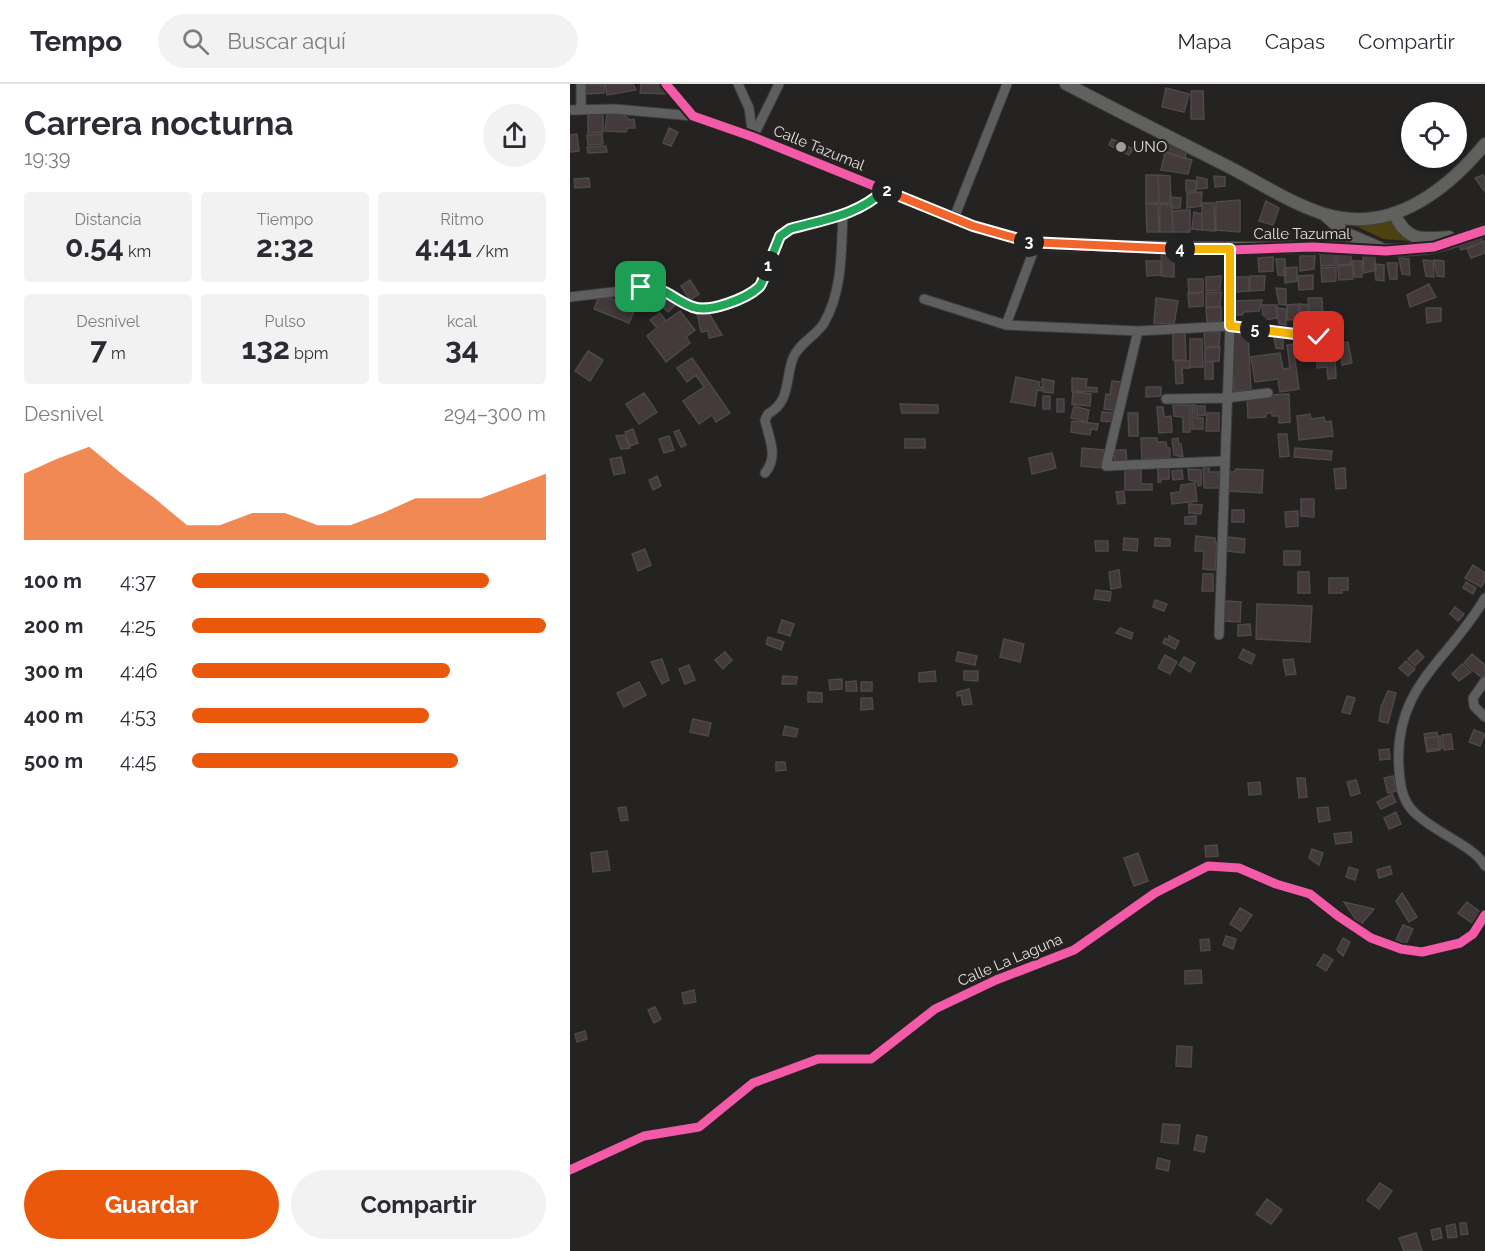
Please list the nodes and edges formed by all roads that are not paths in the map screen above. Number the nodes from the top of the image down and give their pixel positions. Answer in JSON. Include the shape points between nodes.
{"nodes":[{"id":1,"x":581,"y":84,"type":"edge"},
{"id":2,"x":666,"y":84,"type":"edge"},
{"id":3,"x":738,"y":84,"type":"edge"},
{"id":4,"x":779,"y":84,"type":"edge"},
{"id":5,"x":1007,"y":84,"type":"edge"},
{"id":6,"x":1066,"y":84,"type":"edge"},
{"id":7,"x":570,"y":110,"type":"edge"},
{"id":8,"x":581,"y":110,"type":"junction"},
{"id":9,"x":693,"y":116,"type":"junction"},
{"id":10,"x":753,"y":137,"type":"junction"},
{"id":11,"x":1485,"y":144,"type":"edge"},
{"id":12,"x":884,"y":190,"type":"junction"},
{"id":13,"x":1323,"y":213,"type":"junction"},
{"id":14,"x":1394,"y":213,"type":"junction"},
{"id":15,"x":843,"y":214,"type":"junction"},
{"id":16,"x":954,"y":218,"type":"junction"},
{"id":17,"x":1485,"y":230,"type":"edge"},
{"id":18,"x":1471,"y":235,"type":"junction"},
{"id":19,"x":1036,"y":244,"type":"junction"},
{"id":20,"x":1230,"y":249,"type":"junction"},
{"id":21,"x":1386,"y":251,"type":"junction"},
{"id":22,"x":570,"y":297,"type":"edge"},
{"id":23,"x":924,"y":299,"type":"dead end"},
{"id":24,"x":1006,"y":325,"type":"junction"},
{"id":25,"x":1230,"y":326,"type":"junction"},
{"id":26,"x":1138,"y":331,"type":"junction"},
{"id":27,"x":1319,"y":337,"type":"dead end"},
{"id":28,"x":1268,"y":393,"type":"dead end"},
{"id":29,"x":1226,"y":398,"type":"junction"},
{"id":30,"x":1166,"y":399,"type":"dead end"},
{"id":31,"x":1224,"y":461,"type":"junction"},
{"id":32,"x":765,"y":473,"type":"dead end"},
{"id":33,"x":1485,"y":598,"type":"edge"},
{"id":34,"x":1219,"y":635,"type":"dead end"},
{"id":35,"x":1485,"y":681,"type":"edge"},
{"id":36,"x":1485,"y":717,"type":"edge"},
{"id":37,"x":1485,"y":866,"type":"edge"},
{"id":38,"x":1485,"y":915,"type":"edge"},
{"id":39,"x":570,"y":1170,"type":"edge"}],
"edges":[{"from":1,"to":8,"type":"street"},
{"from":2,"to":9,"type":"street"},
{"from":3,"to":10,"type":"street","via":[[749,108]]},
{"from":4,"to":10,"type":"street"},
{"from":5,"to":16,"type":"street"},
{"from":6,"to":13,"type":"main road","via":[[1282,196]]},
{"from":7,"to":8,"type":"street","name":"Calle Tazumal"},
{"from":8,"to":9,"type":"street","name":"Calle Tazumal"},
{"from":9,"to":10,"type":"street","name":"Calle Tazumal"},
{"from":10,"to":12,"type":"street","name":"Calle Tazumal"},
{"from":11,"to":14,"type":"main road","via":[[1438,192]]},
{"from":12,"to":15,"type":"street","via":[[872,201]]},
{"from":12,"to":16,"type":"street","name":"Calle Tazumal"},
{"from":13,"to":14,"type":"main road","via":[[1346,218]]},
{"from":13,"to":21,"type":"main road","via":[[1345,233]]},
{"from":14,"to":18,"type":"main road","via":[[1401,228],[1414,237]]},
{"from":15,"to":22,"type":"street","via":[[790,229],[780,236],[760,287],[714,309],[693,307],[656,287]]},
{"from":15,"to":32,"type":"street","via":[[834,302],[818,331],[797,351],[783,400],[765,420],[771,436],[772,460]]},
{"from":16,"to":19,"type":"street","name":"Calle Tazumal"},
{"from":17,"to":18,"type":"main road","name":"Calle Tazumal"},
{"from":18,"to":21,"type":"main road","name":"Calle Tazumal","via":[[1434,247]]},
{"from":19,"to":20,"type":"main road","name":"Calle Tazumal"},
{"from":19,"to":24,"type":"street"},
{"from":20,"to":21,"type":"main road","name":"Calle Tazumal","via":[[1313,247]]},
{"from":20,"to":25,"type":"street"},
{"from":23,"to":24,"type":"street"},
{"from":24,"to":26,"type":"street"},
{"from":25,"to":26,"type":"street"},
{"from":25,"to":27,"type":"street"},
{"from":25,"to":29,"type":"street"},
{"from":26,"to":31,"type":"street","via":[[1106,466]]},
{"from":28,"to":29,"type":"street"},
{"from":29,"to":30,"type":"street"},
{"from":29,"to":31,"type":"street"},
{"from":31,"to":34,"type":"street"},
{"from":33,"to":37,"type":"street","via":[[1409,700],[1399,735],[1398,760],[1400,787],[1410,808],[1424,823],[1475,854]]},
{"from":35,"to":36,"type":"street","via":[[1473,698],[1474,706]]},
{"from":38,"to":39,"type":"street","name":"Calle La Laguna","via":[[1473,934],[1460,943],[1422,952],[1401,949],[1371,938],[1310,894],[1239,868],[1208,866],[1155,893],[1074,950],[935,1009],[871,1059],[818,1059],[753,1083],[699,1127],[644,1136]]}]}
